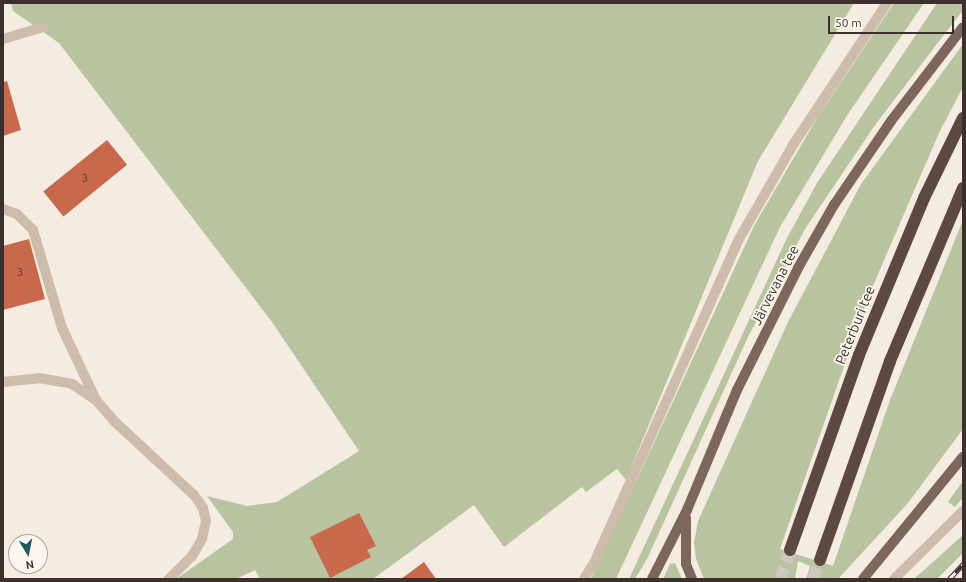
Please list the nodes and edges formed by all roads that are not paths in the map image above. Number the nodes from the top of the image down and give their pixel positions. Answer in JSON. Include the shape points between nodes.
{"nodes":[{"id":1,"x":887,"y":3,"type":"edge"},
{"id":2,"x":43,"y":27,"type":"dead end"},
{"id":3,"x":963,"y":27,"type":"edge"},
{"id":4,"x":3,"y":39,"type":"edge"},
{"id":5,"x":963,"y":118,"type":"edge"},
{"id":6,"x":963,"y":188,"type":"edge"},
{"id":7,"x":3,"y":209,"type":"edge"},
{"id":8,"x":3,"y":382,"type":"edge"},
{"id":9,"x":96,"y":400,"type":"junction"},
{"id":10,"x":963,"y":457,"type":"edge"},
{"id":11,"x":687,"y":510,"type":"junction"},
{"id":12,"x":963,"y":511,"type":"edge"},
{"id":13,"x":790,"y":550,"type":"tunnel mouth"},
{"id":14,"x":820,"y":560,"type":"tunnel mouth"},
{"id":15,"x":875,"y":566,"type":"junction"},
{"id":16,"x":169,"y":579,"type":"edge"},
{"id":17,"x":584,"y":579,"type":"edge"},
{"id":18,"x":652,"y":579,"type":"edge"},
{"id":19,"x":692,"y":579,"type":"edge"},
{"id":20,"x":856,"y":579,"type":"edge"},
{"id":21,"x":862,"y":579,"type":"edge"},
{"id":22,"x":894,"y":579,"type":"edge"}],
"edges":[{"from":1,"to":17,"type":"street","via":[[793,145],[740,239]]},
{"from":2,"to":4,"type":"street"},
{"from":3,"to":11,"type":"main road","name":"Järvevana tee","via":[[891,121],[812,243],[737,390]]},
{"from":5,"to":13,"type":"highway","name":"Peterburi tee","via":[[924,198],[859,355]]},
{"from":6,"to":14,"type":"highway","via":[[890,361]]},
{"from":7,"to":9,"type":"street","via":[[17,214],[33,230],[62,328]]},
{"from":8,"to":9,"type":"street","via":[[39,378],[72,384]]},
{"from":9,"to":16,"type":"street","via":[[114,421],[194,495],[203,508],[206,521],[202,540],[192,556]]},
{"from":10,"to":15,"type":"main road"},
{"from":11,"to":18,"type":"main road","name":"Järvevana tee"},
{"from":11,"to":19,"type":"main road","via":[[684,535],[686,564]]},
{"from":12,"to":22,"type":"street"},
{"from":15,"to":20,"type":"main road"},
{"from":15,"to":21,"type":"main road"}]}
